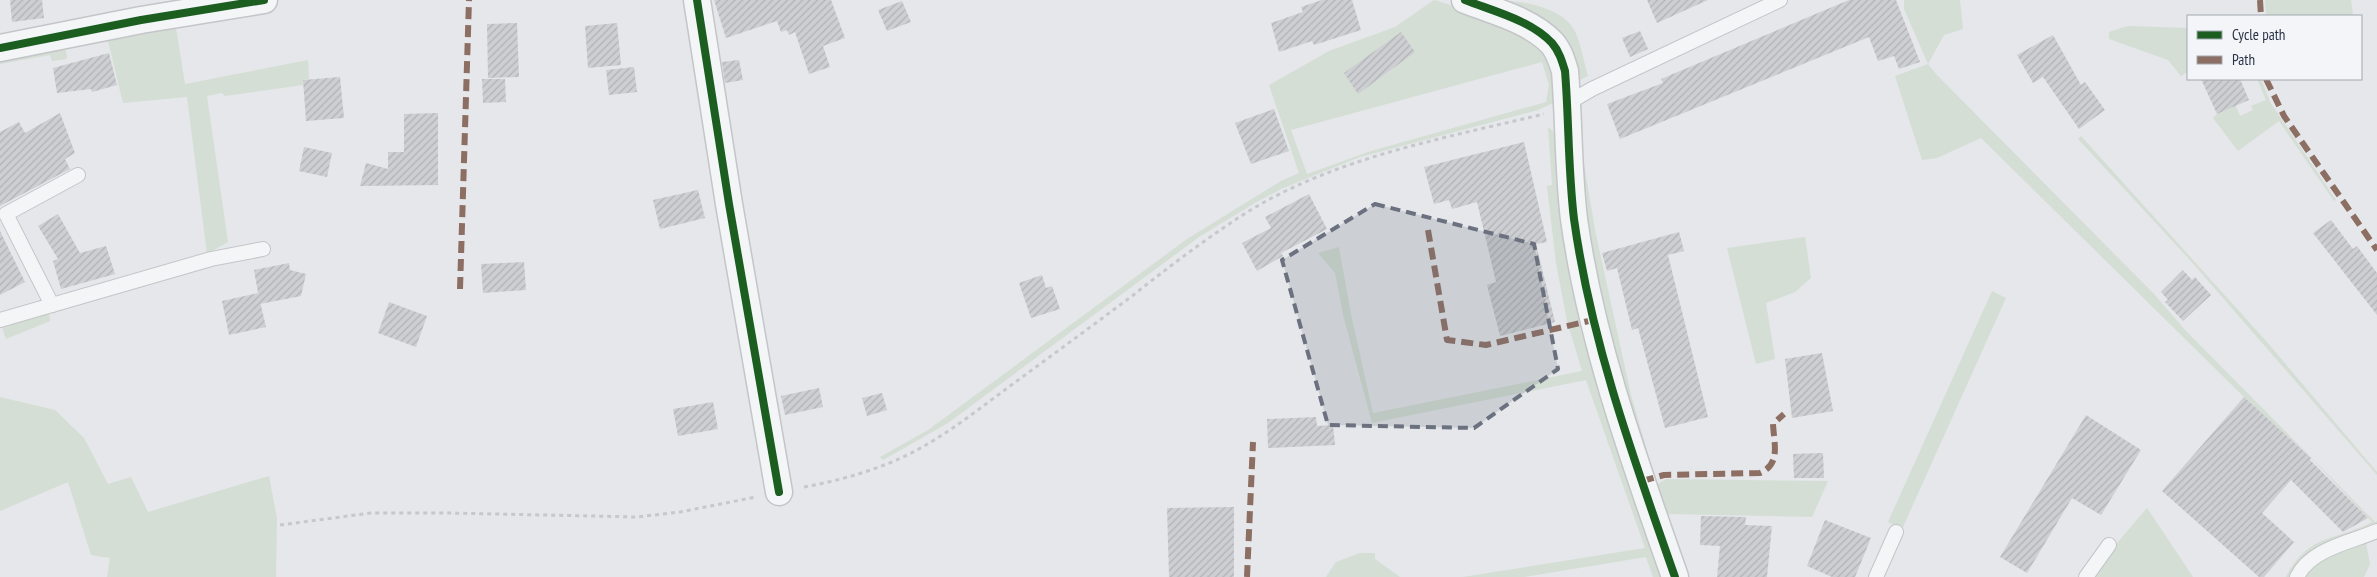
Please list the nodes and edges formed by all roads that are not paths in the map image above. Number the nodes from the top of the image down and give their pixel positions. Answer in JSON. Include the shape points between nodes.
{"nodes":[{"id":1,"x":264,"y":0,"type":"edge"},
{"id":2,"x":697,"y":0,"type":"edge"},
{"id":3,"x":1465,"y":0,"type":"edge"},
{"id":4,"x":1780,"y":0,"type":"edge"},
{"id":5,"x":140,"y":10,"type":"edge"},
{"id":6,"x":0,"y":48,"type":"edge"},
{"id":7,"x":1568,"y":103,"type":"junction"},
{"id":8,"x":78,"y":175,"type":"dead end"},
{"id":9,"x":263,"y":248,"type":"dead end"},
{"id":10,"x":52,"y":305,"type":"junction"},
{"id":11,"x":0,"y":320,"type":"edge"},
{"id":12,"x":779,"y":492,"type":"road end"},
{"id":13,"x":2377,"y":531,"type":"edge"},
{"id":14,"x":1896,"y":532,"type":"dead end"},
{"id":15,"x":2109,"y":545,"type":"dead end"},
{"id":16,"x":1675,"y":577,"type":"edge"},
{"id":17,"x":1876,"y":577,"type":"edge"},
{"id":18,"x":2086,"y":577,"type":"edge"},
{"id":19,"x":2297,"y":577,"type":"edge"}],
"edges":[{"from":1,"to":5,"type":"street"},
{"from":2,"to":12,"type":"street"},
{"from":3,"to":7,"type":"street","via":[[1520,22],[1552,44],[1565,71]]},
{"from":4,"to":7,"type":"lane"},
{"from":5,"to":6,"type":"street"},
{"from":7,"to":16,"type":"street","via":[[1574,218],[1593,320]]},
{"from":8,"to":10,"type":"lane","via":[[6,214]]},
{"from":9,"to":10,"type":"lane","via":[[211,259]]},
{"from":10,"to":11,"type":"lane"},
{"from":13,"to":19,"type":"lane","via":[[2317,556],[2302,566]]},
{"from":14,"to":17,"type":"lane"},
{"from":15,"to":18,"type":"lane"}]}
